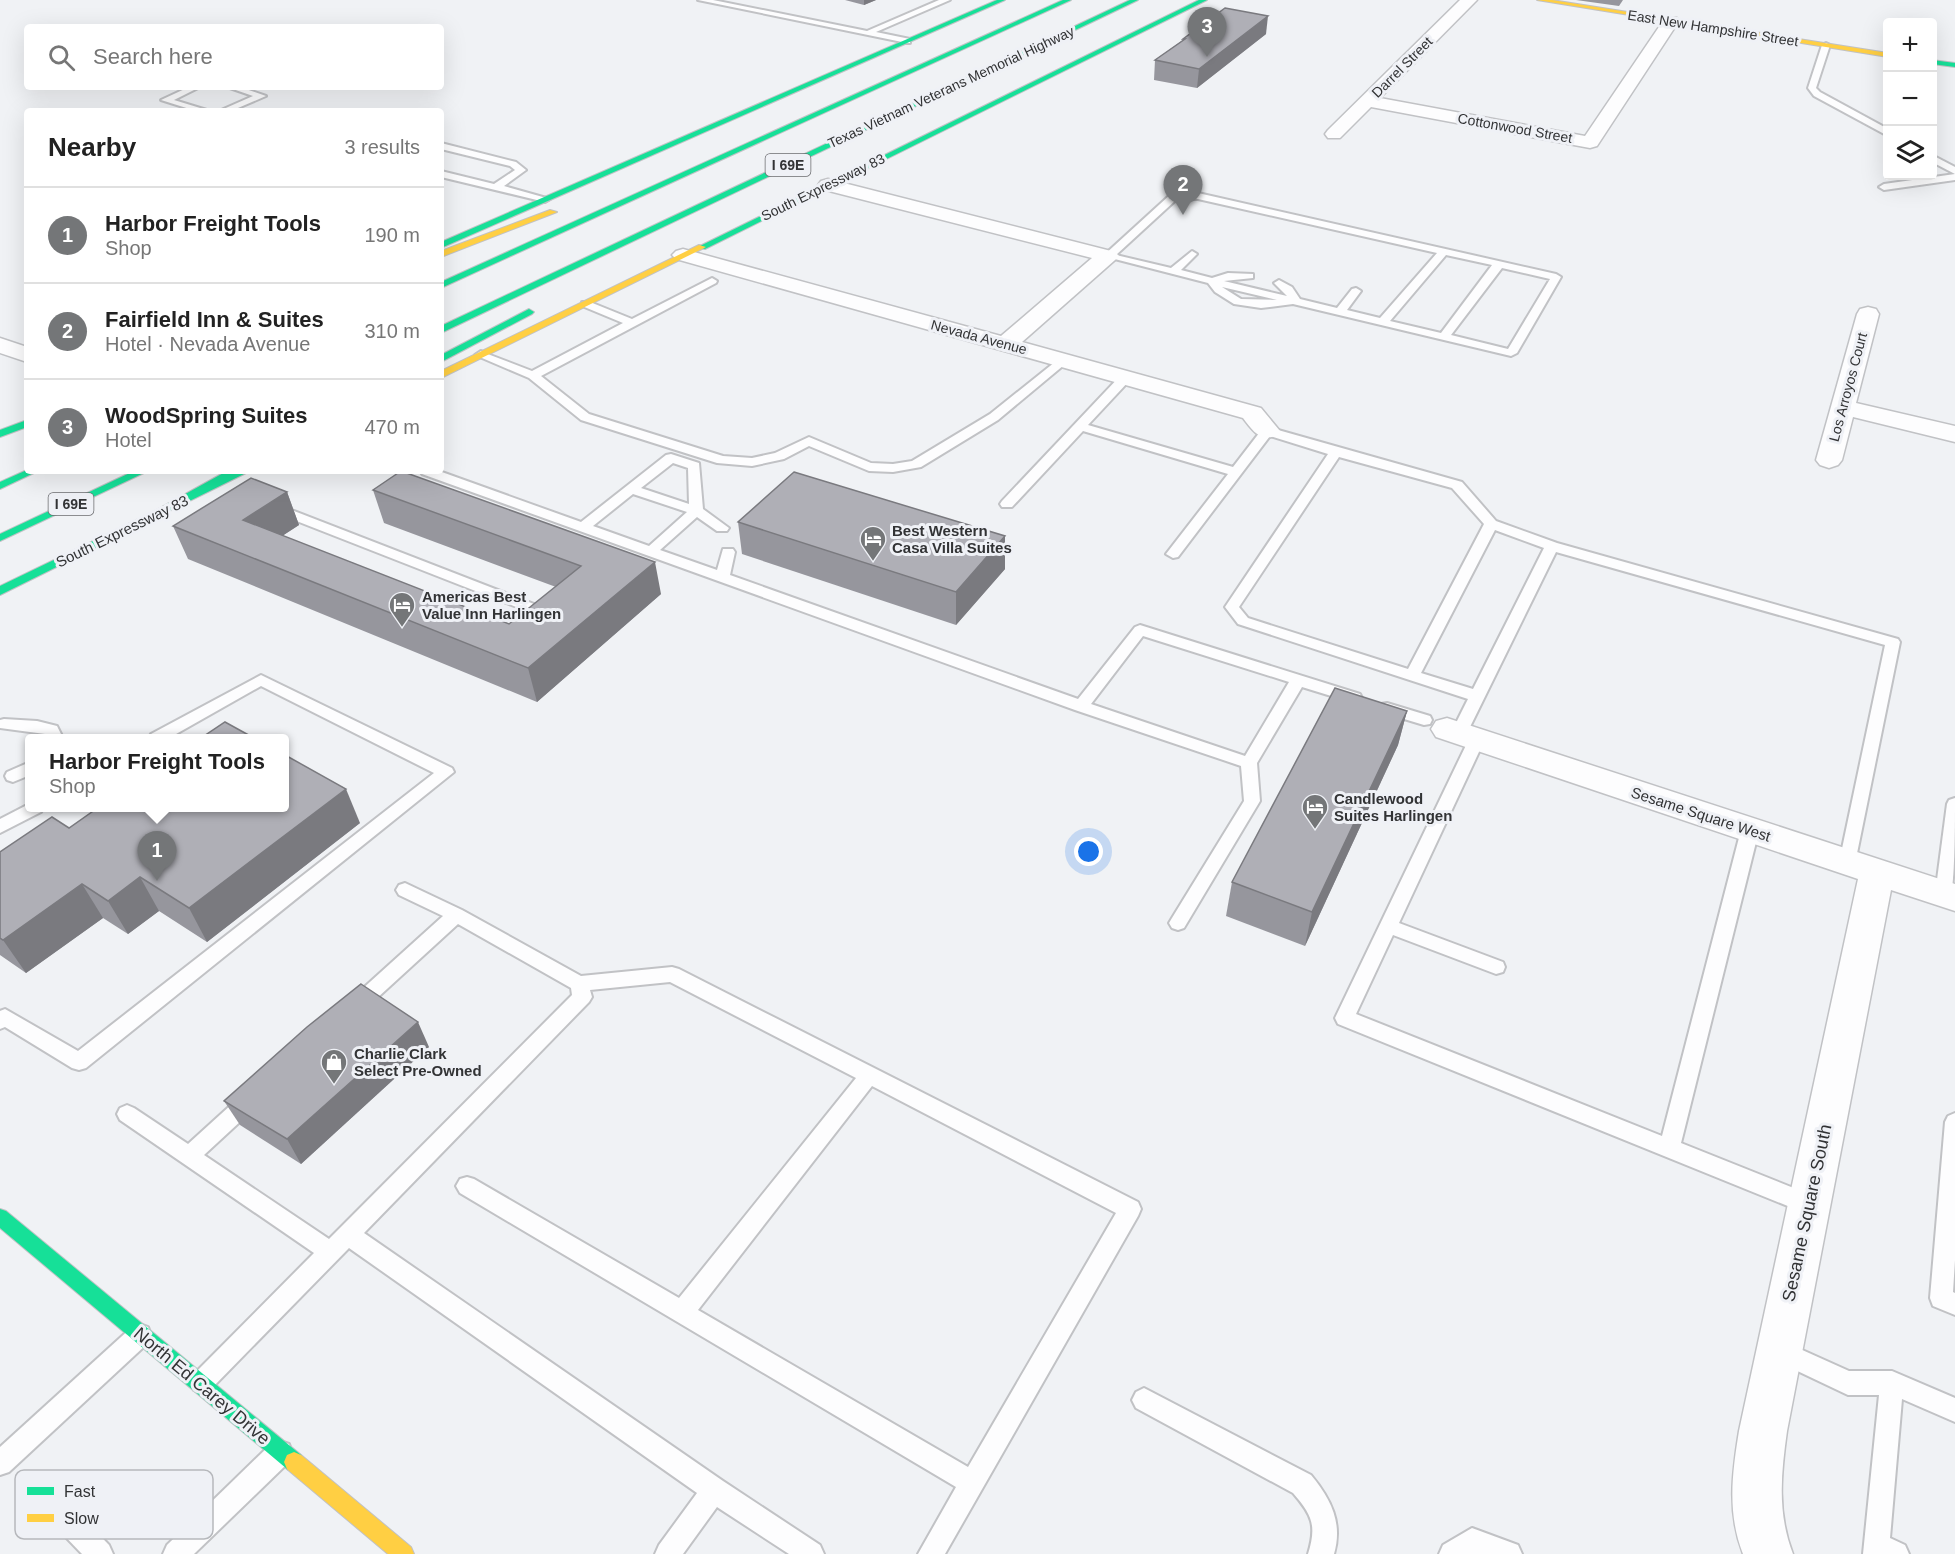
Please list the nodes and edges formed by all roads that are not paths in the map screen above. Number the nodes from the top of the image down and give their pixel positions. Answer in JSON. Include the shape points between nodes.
{"nodes":[{"id":1,"x":709,"y":0,"type":"edge"},
{"id":2,"x":946,"y":0,"type":"edge"},
{"id":3,"x":1002,"y":0,"type":"edge"},
{"id":4,"x":1058,"y":0,"type":"edge"},
{"id":5,"x":1068,"y":0,"type":"edge"},
{"id":6,"x":1136,"y":0,"type":"edge"},
{"id":7,"x":1204,"y":0,"type":"edge"},
{"id":8,"x":1469,"y":0,"type":"edge"},
{"id":9,"x":1540,"y":0,"type":"edge"},
{"id":10,"x":1671,"y":21,"type":"junction"},
{"id":11,"x":868,"y":33,"type":"junction"},
{"id":12,"x":1050,"y":40,"type":"junction"},
{"id":13,"x":907,"y":41,"type":"junction"},
{"id":14,"x":1826,"y":45,"type":"junction"},
{"id":15,"x":1883,"y":54,"type":"edge"},
{"id":16,"x":1937,"y":63,"type":"edge"},
{"id":17,"x":1955,"y":65,"type":"edge"},
{"id":18,"x":189,"y":90,"type":"edge"},
{"id":19,"x":241,"y":90,"type":"edge"},
{"id":20,"x":816,"y":99,"type":"dead end"},
{"id":21,"x":1367,"y":101,"type":"junction"},
{"id":22,"x":195,"y":108,"type":"edge"},
{"id":23,"x":232,"y":108,"type":"edge"},
{"id":24,"x":904,"y":125,"type":"dead end"},
{"id":25,"x":1883,"y":131,"type":"edge"},
{"id":26,"x":1334,"y":134,"type":"dead end"},
{"id":27,"x":444,"y":147,"type":"edge"},
{"id":28,"x":1937,"y":160,"type":"edge"},
{"id":29,"x":1953,"y":168,"type":"edge"},
{"id":30,"x":444,"y":175,"type":"edge"},
{"id":31,"x":1955,"y":177,"type":"edge"},
{"id":32,"x":828,"y":185,"type":"junction"},
{"id":33,"x":496,"y":187,"type":"junction"},
{"id":34,"x":1884,"y":187,"type":"dead end"},
{"id":35,"x":545,"y":199,"type":"junction"},
{"id":36,"x":563,"y":208,"type":"dead end"},
{"id":37,"x":444,"y":243,"type":"edge"},
{"id":38,"x":1444,"y":251,"type":"junction"},
{"id":39,"x":444,"y":254,"type":"edge"},
{"id":40,"x":1191,"y":254,"type":"dead end"},
{"id":41,"x":683,"y":255,"type":"junction"},
{"id":42,"x":1108,"y":256,"type":"junction"},
{"id":43,"x":1499,"y":264,"type":"junction"},
{"id":44,"x":1173,"y":272,"type":"junction"},
{"id":45,"x":1249,"y":276,"type":"dead end"},
{"id":46,"x":712,"y":281,"type":"dead end"},
{"id":47,"x":1212,"y":281,"type":"junction"},
{"id":48,"x":1279,"y":283,"type":"dead end"},
{"id":49,"x":444,"y":284,"type":"edge"},
{"id":50,"x":1356,"y":291,"type":"dead end"},
{"id":51,"x":1295,"y":300,"type":"junction"},
{"id":52,"x":586,"y":304,"type":"junction"},
{"id":53,"x":538,"y":308,"type":"dead end"},
{"id":54,"x":1340,"y":311,"type":"junction"},
{"id":55,"x":1868,"y":314,"type":"dead end"},
{"id":56,"x":1383,"y":322,"type":"junction"},
{"id":57,"x":633,"y":323,"type":"junction"},
{"id":58,"x":444,"y":329,"type":"edge"},
{"id":59,"x":1444,"y":337,"type":"junction"},
{"id":60,"x":1006,"y":344,"type":"junction"},
{"id":61,"x":0,"y":345,"type":"edge"},
{"id":62,"x":24,"y":354,"type":"edge"},
{"id":63,"x":482,"y":355,"type":"junction"},
{"id":64,"x":444,"y":357,"type":"edge"},
{"id":65,"x":1064,"y":360,"type":"junction"},
{"id":66,"x":444,"y":374,"type":"edge"},
{"id":67,"x":533,"y":375,"type":"junction"},
{"id":68,"x":1126,"y":377,"type":"junction"},
{"id":69,"x":1842,"y":407,"type":"junction"},
{"id":70,"x":24,"y":424,"type":"edge"},
{"id":71,"x":1080,"y":426,"type":"junction"},
{"id":72,"x":1267,"y":431,"type":"junction"},
{"id":73,"x":0,"y":434,"type":"edge"},
{"id":74,"x":1955,"y":434,"type":"edge"},
{"id":75,"x":1336,"y":452,"type":"junction"},
{"id":76,"x":1828,"y":460,"type":"dead end"},
{"id":77,"x":1236,"y":472,"type":"junction"},
{"id":78,"x":26,"y":474,"type":"edge"},
{"id":79,"x":136,"y":474,"type":"edge"},
{"id":80,"x":229,"y":474,"type":"edge"},
{"id":81,"x":239,"y":474,"type":"edge"},
{"id":82,"x":435,"y":474,"type":"edge"},
{"id":83,"x":217,"y":485,"type":"junction"},
{"id":84,"x":0,"y":486,"type":"edge"},
{"id":85,"x":631,"y":489,"type":"junction"},
{"id":86,"x":239,"y":493,"type":"edge"},
{"id":87,"x":260,"y":502,"type":"edge"},
{"id":88,"x":1007,"y":504,"type":"dead end"},
{"id":89,"x":696,"y":511,"type":"junction"},
{"id":90,"x":156,"y":514,"type":"junction"},
{"id":91,"x":1491,"y":524,"type":"junction"},
{"id":92,"x":583,"y":527,"type":"junction"},
{"id":93,"x":722,"y":528,"type":"dead end"},
{"id":94,"x":0,"y":538,"type":"edge"},
{"id":95,"x":1552,"y":546,"type":"junction"},
{"id":96,"x":651,"y":551,"type":"junction"},
{"id":97,"x":728,"y":552,"type":"dead end"},
{"id":98,"x":1173,"y":554,"type":"dead end"},
{"id":99,"x":722,"y":577,"type":"junction"},
{"id":100,"x":0,"y":591,"type":"edge"},
{"id":101,"x":542,"y":612,"type":"edge"},
{"id":102,"x":1412,"y":675,"type":"junction"},
{"id":103,"x":1298,"y":680,"type":"junction"},
{"id":104,"x":1477,"y":696,"type":"junction"},
{"id":105,"x":1081,"y":706,"type":"junction"},
{"id":106,"x":1,"y":725,"type":"edge"},
{"id":107,"x":1452,"y":730,"type":"junction"},
{"id":108,"x":53,"y":734,"type":"edge"},
{"id":109,"x":164,"y":734,"type":"edge"},
{"id":110,"x":1249,"y":763,"type":"junction"},
{"id":111,"x":25,"y":770,"type":"edge"},
{"id":112,"x":13,"y":776,"type":"dead end"},
{"id":113,"x":1955,"y":804,"type":"edge"},
{"id":114,"x":27,"y":812,"type":"edge"},
{"id":115,"x":0,"y":828,"type":"edge"},
{"id":116,"x":1954,"y":828,"type":"edge"},
{"id":117,"x":1750,"y":830,"type":"junction"},
{"id":118,"x":1862,"y":868,"type":"junction"},
{"id":119,"x":405,"y":890,"type":"dead end"},
{"id":120,"x":1949,"y":897,"type":"edge"},
{"id":121,"x":456,"y":915,"type":"junction"},
{"id":122,"x":1178,"y":923,"type":"dead end"},
{"id":123,"x":1389,"y":926,"type":"junction"},
{"id":124,"x":1496,"y":967,"type":"dead end"},
{"id":125,"x":579,"y":984,"type":"junction"},
{"id":126,"x":2,"y":1016,"type":"edge"},
{"id":127,"x":344,"y":1016,"type":"edge"},
{"id":128,"x":869,"y":1076,"type":"junction"},
{"id":129,"x":266,"y":1086,"type":"edge"},
{"id":130,"x":127,"y":1114,"type":"dead end"},
{"id":131,"x":1955,"y":1122,"type":"edge"},
{"id":132,"x":1669,"y":1148,"type":"junction"},
{"id":133,"x":189,"y":1156,"type":"junction"},
{"id":134,"x":467,"y":1186,"type":"dead end"},
{"id":135,"x":1809,"y":1205,"type":"junction"},
{"id":136,"x":0,"y":1217,"type":"edge"},
{"id":137,"x":348,"y":1234,"type":"junction"},
{"id":138,"x":330,"y":1252,"type":"junction"},
{"id":139,"x":1955,"y":1304,"type":"edge"},
{"id":140,"x":682,"y":1312,"type":"junction"},
{"id":141,"x":141,"y":1334,"type":"junction"},
{"id":142,"x":1779,"y":1351,"type":"junction"},
{"id":143,"x":1892,"y":1383,"type":"junction"},
{"id":144,"x":200,"y":1384,"type":"junction"},
{"id":145,"x":1144,"y":1400,"type":"dead end"},
{"id":146,"x":1955,"y":1410,"type":"edge"},
{"id":147,"x":281,"y":1452,"type":"junction"},
{"id":148,"x":0,"y":1463,"type":"edge"},
{"id":149,"x":972,"y":1483,"type":"junction"},
{"id":150,"x":714,"y":1490,"type":"junction"},
{"id":151,"x":213,"y":1518,"type":"edge"},
{"id":152,"x":85,"y":1539,"type":"edge"},
{"id":153,"x":191,"y":1539,"type":"edge"},
{"id":154,"x":1883,"y":1551,"type":"edge"},
{"id":155,"x":100,"y":1554,"type":"edge"},
{"id":156,"x":176,"y":1554,"type":"edge"},
{"id":157,"x":404,"y":1554,"type":"edge"},
{"id":158,"x":668,"y":1554,"type":"edge"},
{"id":159,"x":811,"y":1554,"type":"edge"},
{"id":160,"x":931,"y":1554,"type":"edge"},
{"id":161,"x":1321,"y":1554,"type":"edge"},
{"id":162,"x":1452,"y":1554,"type":"edge"},
{"id":163,"x":1509,"y":1554,"type":"edge"},
{"id":164,"x":1768,"y":1554,"type":"edge"}],
"edges":[{"from":1,"to":11,"type":"lane"},
{"from":2,"to":11,"type":"lane"},
{"from":3,"to":13,"type":"main road"},
{"from":4,"to":20,"type":"main road","via":[[958,36]]},
{"from":5,"to":49,"type":"main road","name":"Texas Vietnam Veterans Memorial Highway","number":"I 69E"},
{"from":6,"to":12,"type":"main road","name":"Texas Vietnam Veterans Memorial Highway","number":"I 69E"},
{"from":7,"to":32,"type":"main road","name":"South Expressway 83"},
{"from":8,"to":21,"type":"street","name":"Darrel Street"},
{"from":9,"to":10,"type":"main road","name":"East New Hampshire Street"},
{"from":10,"to":14,"type":"main road","name":"East New Hampshire Street"},
{"from":10,"to":21,"type":"street","name":"Cottonwood Street","via":[[1590,142]]},
{"from":11,"to":13,"type":"lane"},
{"from":12,"to":24,"type":"main road"},
{"from":12,"to":58,"type":"main road","name":"Texas Vietnam Veterans Memorial Highway","number":"I 69E"},
{"from":13,"to":35,"type":"main road"},
{"from":14,"to":15,"type":"main road","name":"East New Hampshire Street"},
{"from":14,"to":25,"type":"lane","via":[[1812,88]]},
{"from":16,"to":17,"type":"main road"},
{"from":18,"to":22,"type":"lane","via":[[165,100]]},
{"from":19,"to":23,"type":"lane","via":[[262,96]]},
{"from":21,"to":26,"type":"street","name":"Darrel Street"},
{"from":27,"to":33,"type":"lane","via":[[513,164],[521,170]]},
{"from":28,"to":29,"type":"lane"},
{"from":30,"to":33,"type":"lane"},
{"from":31,"to":34,"type":"lane"},
{"from":32,"to":41,"type":"main road","name":"South Expressway 83"},
{"from":32,"to":42,"type":"street"},
{"from":33,"to":35,"type":"lane"},
{"from":35,"to":37,"type":"main road"},
{"from":36,"to":39,"type":"main road"},
{"from":38,"to":42,"type":"lane","via":[[1198,196],[1174,196]]},
{"from":38,"to":43,"type":"lane"},
{"from":38,"to":56,"type":"lane"},
{"from":40,"to":44,"type":"lane"},
{"from":41,"to":52,"type":"main road","name":"South Expressway 83"},
{"from":41,"to":60,"type":"street","name":"Nevada Avenue"},
{"from":42,"to":44,"type":"lane"},
{"from":42,"to":60,"type":"street"},
{"from":43,"to":59,"type":"lane"},
{"from":43,"to":59,"type":"lane","via":[[1556,277],[1510,353]]},
{"from":44,"to":47,"type":"lane"},
{"from":45,"to":47,"type":"lane"},
{"from":46,"to":57,"type":"lane"},
{"from":47,"to":51,"type":"lane"},
{"from":48,"to":51,"type":"lane"},
{"from":50,"to":54,"type":"lane"},
{"from":51,"to":54,"type":"lane"},
{"from":52,"to":57,"type":"lane"},
{"from":52,"to":63,"type":"main road","name":"South Expressway 83"},
{"from":53,"to":64,"type":"main road"},
{"from":54,"to":56,"type":"lane"},
{"from":55,"to":69,"type":"street","name":"Los Arroyos Court"},
{"from":56,"to":59,"type":"lane"},
{"from":57,"to":67,"type":"lane"},
{"from":60,"to":65,"type":"street","name":"Nevada Avenue"},
{"from":61,"to":62,"type":"street"},
{"from":63,"to":66,"type":"main road","name":"South Expressway 83"},
{"from":63,"to":67,"type":"lane"},
{"from":65,"to":67,"type":"lane","via":[[994,417],[916,464],[893,468],[868,466],[808,441],[779,456],[752,462],[722,460],[585,417]]},
{"from":65,"to":68,"type":"street","name":"Nevada Avenue"},
{"from":68,"to":71,"type":"lane"},
{"from":68,"to":72,"type":"street","name":"Nevada Avenue","via":[[1251,413]]},
{"from":69,"to":74,"type":"street"},
{"from":69,"to":76,"type":"street","name":"Los Arroyos Court"},
{"from":70,"to":73,"type":"main road"},
{"from":71,"to":77,"type":"lane"},
{"from":71,"to":88,"type":"lane"},
{"from":72,"to":75,"type":"lane"},
{"from":72,"to":77,"type":"lane"},
{"from":75,"to":91,"type":"lane","via":[[1457,485]]},
{"from":75,"to":102,"type":"lane","via":[[1232,607],[1243,621]]},
{"from":77,"to":98,"type":"lane"},
{"from":78,"to":84,"type":"main road"},
{"from":79,"to":94,"type":"main road","number":"I 69E"},
{"from":80,"to":90,"type":"main road"},
{"from":81,"to":83,"type":"main road","name":"South Expressway 83"},
{"from":82,"to":92,"type":"lane"},
{"from":83,"to":86,"type":"lane"},
{"from":83,"to":90,"type":"main road","name":"South Expressway 83"},
{"from":85,"to":89,"type":"lane"},
{"from":85,"to":89,"type":"lane","via":[[671,458],[694,466]]},
{"from":85,"to":92,"type":"lane"},
{"from":87,"to":101,"type":"lane"},
{"from":89,"to":93,"type":"lane"},
{"from":89,"to":96,"type":"lane"},
{"from":90,"to":100,"type":"main road","name":"South Expressway 83"},
{"from":91,"to":95,"type":"lane"},
{"from":91,"to":102,"type":"lane"},
{"from":92,"to":96,"type":"lane"},
{"from":95,"to":104,"type":"lane"},
{"from":95,"to":118,"type":"lane","via":[[1893,642]]},
{"from":96,"to":99,"type":"lane"},
{"from":97,"to":99,"type":"lane"},
{"from":99,"to":105,"type":"lane"},
{"from":102,"to":104,"type":"lane"},
{"from":103,"to":105,"type":"lane","via":[[1140,630]]},
{"from":103,"to":107,"type":"lane"},
{"from":103,"to":110,"type":"lane"},
{"from":104,"to":107,"type":"lane"},
{"from":105,"to":110,"type":"lane"},
{"from":106,"to":108,"type":"lane","via":[[37,726]]},
{"from":107,"to":117,"type":"street","name":"Sesame Square West"},
{"from":107,"to":123,"type":"lane"},
{"from":109,"to":126,"type":"lane","via":[[261,680],[446,772],[79,1062]]},
{"from":110,"to":122,"type":"lane","via":[[1252,801]]},
{"from":111,"to":112,"type":"lane"},
{"from":113,"to":116,"type":"lane"},
{"from":114,"to":115,"type":"lane"},
{"from":116,"to":120,"type":"lane"},
{"from":117,"to":118,"type":"street","name":"Sesame Square West"},
{"from":117,"to":132,"type":"lane"},
{"from":118,"to":120,"type":"street","name":"Sesame Square West"},
{"from":118,"to":135,"type":"street","name":"Sesame Square South"},
{"from":119,"to":121,"type":"lane"},
{"from":121,"to":125,"type":"lane"},
{"from":121,"to":127,"type":"lane"},
{"from":123,"to":124,"type":"lane"},
{"from":123,"to":132,"type":"lane","via":[[1345,1018]]},
{"from":125,"to":128,"type":"lane","via":[[672,974]]},
{"from":125,"to":137,"type":"lane","via":[[582,997]]},
{"from":128,"to":140,"type":"lane"},
{"from":128,"to":149,"type":"lane","via":[[1130,1209]]},
{"from":129,"to":133,"type":"lane"},
{"from":130,"to":133,"type":"lane"},
{"from":131,"to":139,"type":"lane","via":[[1941,1298]]},
{"from":132,"to":135,"type":"lane"},
{"from":133,"to":138,"type":"lane"},
{"from":134,"to":140,"type":"lane"},
{"from":135,"to":142,"type":"street","name":"Sesame Square South"},
{"from":136,"to":141,"type":"main road","name":"North Ed Carey Drive"},
{"from":137,"to":138,"type":"lane"},
{"from":137,"to":150,"type":"lane"},
{"from":138,"to":144,"type":"lane"},
{"from":140,"to":149,"type":"lane"},
{"from":141,"to":144,"type":"main road","name":"North Ed Carey Drive"},
{"from":141,"to":148,"type":"lane"},
{"from":142,"to":143,"type":"lane","via":[[1848,1383]]},
{"from":142,"to":164,"type":"street","name":"Sesame Square South","via":[[1756,1488],[1759,1534]]},
{"from":143,"to":146,"type":"lane"},
{"from":143,"to":154,"type":"lane"},
{"from":144,"to":147,"type":"main road","name":"North Ed Carey Drive"},
{"from":145,"to":161,"type":"lane","via":[[1302,1484],[1320,1504],[1325,1520]]},
{"from":147,"to":151,"type":"lane"},
{"from":147,"to":157,"type":"main road","name":"North Ed Carey Drive"},
{"from":149,"to":160,"type":"lane"},
{"from":150,"to":158,"type":"lane"},
{"from":150,"to":159,"type":"lane"},
{"from":152,"to":155,"type":"lane"},
{"from":153,"to":156,"type":"lane"},
{"from":162,"to":163,"type":"lane","via":[[1472,1541]]}]}
